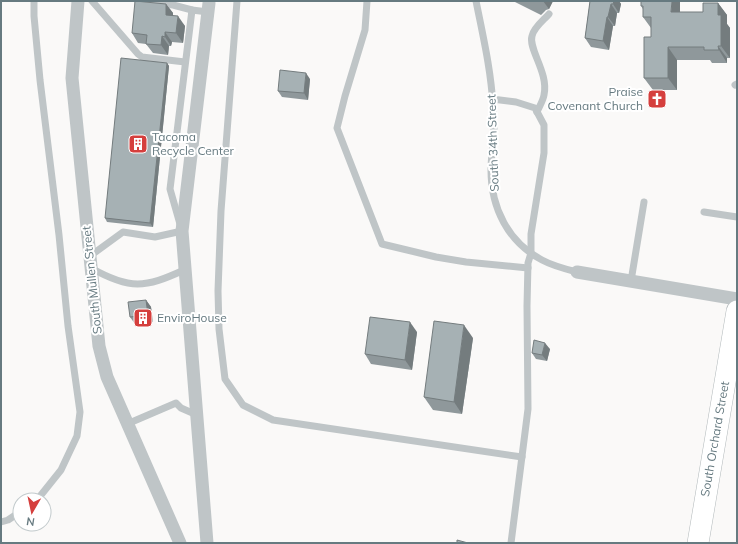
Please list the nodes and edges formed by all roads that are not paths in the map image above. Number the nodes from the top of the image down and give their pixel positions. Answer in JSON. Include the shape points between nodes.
{"nodes":[{"id":1,"x":34,"y":1,"type":"edge"},
{"id":2,"x":78,"y":1,"type":"edge"},
{"id":3,"x":92,"y":1,"type":"edge"},
{"id":4,"x":138,"y":1,"type":"edge"},
{"id":5,"x":237,"y":1,"type":"edge"},
{"id":6,"x":367,"y":1,"type":"edge"},
{"id":7,"x":476,"y":1,"type":"edge"},
{"id":8,"x":209,"y":4,"type":"edge"},
{"id":9,"x":192,"y":10,"type":"junction"},
{"id":10,"x":549,"y":14,"type":"dead end"},
{"id":11,"x":185,"y":62,"type":"junction"},
{"id":12,"x":492,"y":99,"type":"junction"},
{"id":13,"x":537,"y":112,"type":"junction"},
{"id":14,"x":644,"y":202,"type":"dead end"},
{"id":15,"x":704,"y":212,"type":"dead end"},
{"id":16,"x":737,"y":217,"type":"edge"},
{"id":17,"x":182,"y":232,"type":"junction"},
{"id":18,"x":531,"y":253,"type":"junction"},
{"id":19,"x":91,"y":262,"type":"junction"},
{"id":20,"x":528,"y":268,"type":"junction"},
{"id":21,"x":184,"y":270,"type":"junction"},
{"id":22,"x":577,"y":272,"type":"joint"},
{"id":23,"x":630,"y":281,"type":"junction"},
{"id":24,"x":737,"y":299,"type":"edge"},
{"id":25,"x":737,"y":311,"type":"edge"},
{"id":26,"x":732,"y":368,"type":"edge"},
{"id":27,"x":196,"y":415,"type":"junction"},
{"id":28,"x":127,"y":424,"type":"junction"},
{"id":29,"x":522,"y":457,"type":"junction"},
{"id":30,"x":43,"y":492,"type":"edge"},
{"id":31,"x":12,"y":517,"type":"edge"},
{"id":32,"x":1,"y":522,"type":"edge"},
{"id":33,"x":180,"y":543,"type":"edge"},
{"id":34,"x":207,"y":543,"type":"edge"},
{"id":35,"x":511,"y":543,"type":"edge"},
{"id":36,"x":698,"y":543,"type":"edge"}],
"edges":[{"from":1,"to":30,"type":"lane","via":[[40,80],[80,412],[77,436],[61,470]]},
{"from":2,"to":19,"type":"street","name":"South Mullen Street","via":[[72,78]]},
{"from":3,"to":11,"type":"lane","via":[[142,57]]},
{"from":4,"to":9,"type":"lane"},
{"from":5,"to":29,"type":"lane","via":[[218,291],[219,329],[225,379],[243,405],[273,420]]},
{"from":6,"to":20,"type":"lane","via":[[365,30],[337,128],[382,244],[466,262]]},
{"from":7,"to":12,"type":"lane","name":"South 34th Street","via":[[490,72]]},
{"from":8,"to":9,"type":"lane"},
{"from":8,"to":17,"type":"street"},
{"from":9,"to":11,"type":"lane"},
{"from":10,"to":13,"type":"lane","via":[[536,29],[531,44],[544,74],[544,95]]},
{"from":11,"to":17,"type":"lane","via":[[170,189]]},
{"from":12,"to":13,"type":"lane","via":[[516,102],[535,108]]},
{"from":12,"to":18,"type":"lane","name":"South 34th Street","via":[[494,131],[491,170],[494,197],[508,232]]},
{"from":13,"to":18,"type":"lane","via":[[544,125],[544,152],[531,234]]},
{"from":14,"to":23,"type":"lane"},
{"from":15,"to":16,"type":"lane"},
{"from":17,"to":19,"type":"lane","via":[[156,237],[123,232]]},
{"from":17,"to":21,"type":"street"},
{"from":18,"to":20,"type":"lane"},
{"from":18,"to":22,"type":"lane","name":"South 34th Street","via":[[554,266]]},
{"from":19,"to":21,"type":"lane","via":[[109,279],[135,284],[147,284]]},
{"from":19,"to":28,"type":"street","name":"South Mullen Street","via":[[99,346],[107,377]]},
{"from":20,"to":29,"type":"lane","via":[[528,409]]},
{"from":21,"to":27,"type":"street"},
{"from":22,"to":23,"type":"street","name":"South 34th Street"},
{"from":23,"to":24,"type":"street","name":"South 34th Street"},
{"from":25,"to":26,"type":"main road","name":"South Orchard Street"},
{"from":26,"to":36,"type":"main road","name":"South Orchard Street"},
{"from":27,"to":28,"type":"lane","via":[[176,403]]},
{"from":27,"to":34,"type":"street"},
{"from":28,"to":33,"type":"street","name":"South Mullen Street"},
{"from":29,"to":35,"type":"lane"},
{"from":31,"to":32,"type":"lane"}]}
